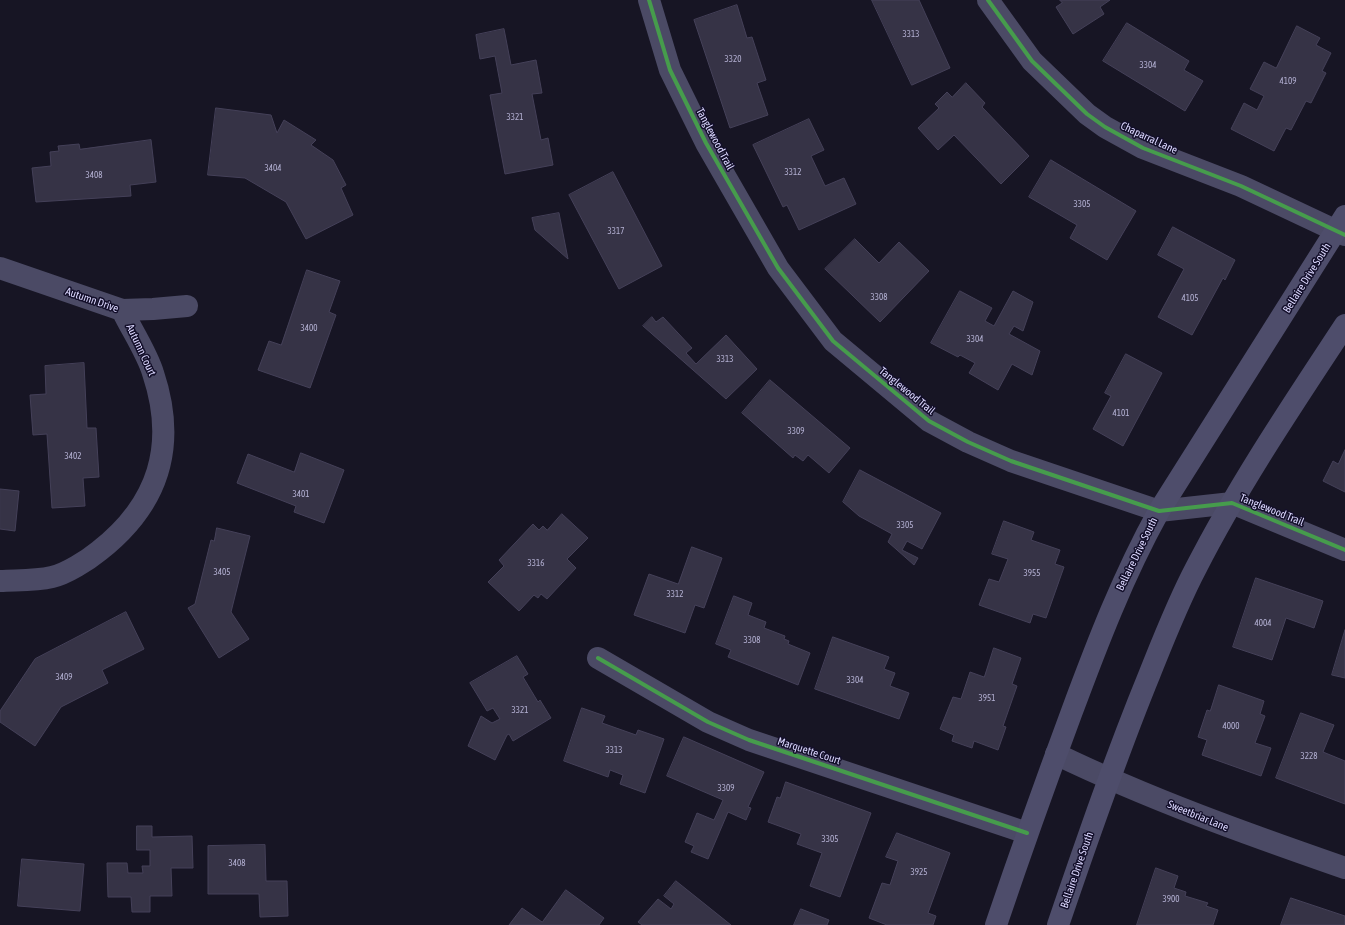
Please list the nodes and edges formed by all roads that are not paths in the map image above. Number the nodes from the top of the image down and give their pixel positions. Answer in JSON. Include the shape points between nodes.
{"nodes":[{"id":1,"x":649,"y":0,"type":"edge"},
{"id":2,"x":988,"y":0,"type":"edge"},
{"id":3,"x":1342,"y":227,"type":"edge"},
{"id":4,"x":0,"y":268,"type":"edge"},
{"id":5,"x":187,"y":306,"type":"dead end"},
{"id":6,"x":122,"y":310,"type":"junction"},
{"id":7,"x":1345,"y":325,"type":"edge"},
{"id":8,"x":1232,"y":503,"type":"junction"},
{"id":9,"x":1159,"y":511,"type":"junction"},
{"id":10,"x":1345,"y":550,"type":"edge"},
{"id":11,"x":0,"y":581,"type":"edge"},
{"id":12,"x":598,"y":658,"type":"dead end"},
{"id":13,"x":1056,"y":754,"type":"junction"},
{"id":14,"x":1108,"y":780,"type":"junction"},
{"id":15,"x":1027,"y":833,"type":"junction"},
{"id":16,"x":1345,"y":868,"type":"edge"},
{"id":17,"x":996,"y":925,"type":"edge"},
{"id":18,"x":1058,"y":925,"type":"edge"}],
"edges":[{"from":1,"to":9,"type":"street","name":"Tanglewood Trail","via":[[670,70],[706,143],[778,268],[833,342],[929,420],[968,442],[1011,460]]},
{"from":2,"to":3,"type":"street","name":"Chaparral Lane","via":[[1032,61],[1087,114],[1105,127],[1143,148]]},
{"from":3,"to":9,"type":"main road","name":"Bellaire Drive South"},
{"from":4,"to":6,"type":"street","name":"Autumn Drive"},
{"from":5,"to":6,"type":"street","name":"Autumn Drive"},
{"from":6,"to":11,"type":"street","name":"Autumn Court","via":[[153,372],[161,404],[164,437],[159,472],[142,506],[119,536],[87,560],[53,577]]},
{"from":7,"to":8,"type":"main road","name":"Bellaire Drive South"},
{"from":8,"to":9,"type":"street","name":"Tanglewood Trail"},
{"from":8,"to":10,"type":"street","name":"Tanglewood Trail"},
{"from":8,"to":14,"type":"main road","name":"Bellaire Drive South","via":[[1195,569],[1166,633]]},
{"from":9,"to":13,"type":"main road","name":"Bellaire Drive South","via":[[1137,550],[1105,622]]},
{"from":12,"to":15,"type":"street","name":"Marquette Court","via":[[708,722],[749,740]]},
{"from":13,"to":14,"type":"street","name":"Sweetbriar Lane"},
{"from":13,"to":15,"type":"main road","name":"Bellaire Drive South"},
{"from":14,"to":16,"type":"street","name":"Sweetbriar Lane","via":[[1222,826]]},
{"from":14,"to":18,"type":"main road","name":"Bellaire Drive South"},
{"from":15,"to":17,"type":"main road","name":"Bellaire Drive South"}]}
